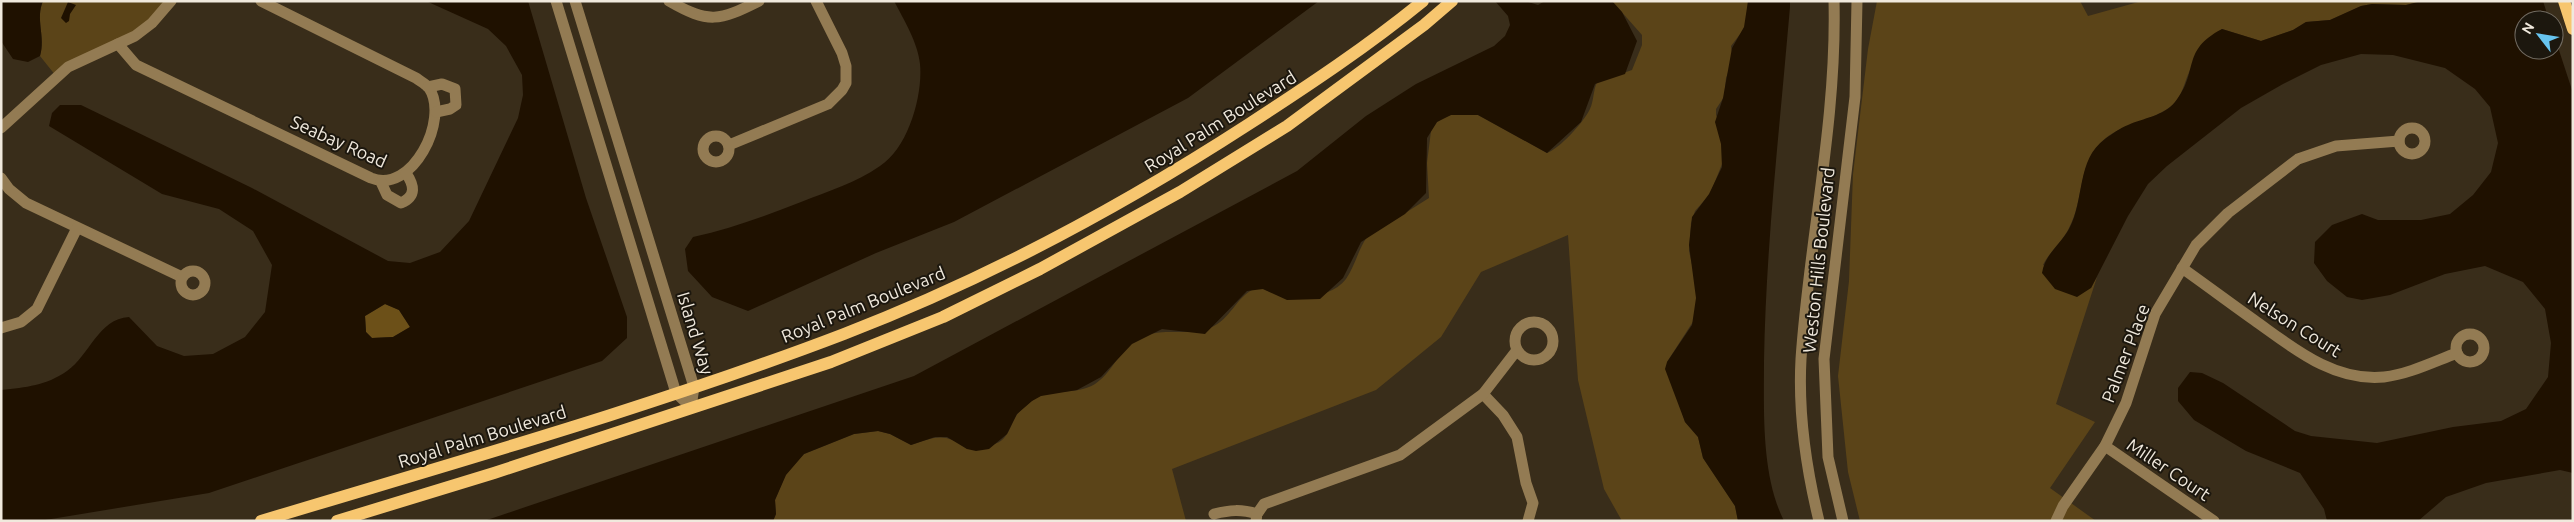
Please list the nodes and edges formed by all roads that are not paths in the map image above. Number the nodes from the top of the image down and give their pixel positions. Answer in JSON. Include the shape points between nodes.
{"nodes":[{"id":1,"x":171,"y":1,"type":"edge"},
{"id":2,"x":261,"y":1,"type":"edge"},
{"id":3,"x":556,"y":1,"type":"edge"},
{"id":4,"x":575,"y":1,"type":"edge"},
{"id":5,"x":669,"y":1,"type":"edge"},
{"id":6,"x":759,"y":1,"type":"edge"},
{"id":7,"x":816,"y":1,"type":"edge"},
{"id":8,"x":1423,"y":1,"type":"edge"},
{"id":9,"x":1452,"y":1,"type":"edge"},
{"id":10,"x":1834,"y":1,"type":"edge"},
{"id":11,"x":1857,"y":1,"type":"edge"},
{"id":12,"x":2564,"y":1,"type":"edge"},
{"id":13,"x":2573,"y":29,"type":"edge"},
{"id":14,"x":118,"y":44,"type":"junction"},
{"id":15,"x":428,"y":87,"type":"junction"},
{"id":16,"x":436,"y":112,"type":"junction"},
{"id":17,"x":1,"y":128,"type":"edge"},
{"id":18,"x":2399,"y":142,"type":"dead end"},
{"id":19,"x":729,"y":145,"type":"dead end"},
{"id":20,"x":406,"y":173,"type":"junction"},
{"id":21,"x":1,"y":178,"type":"edge"},
{"id":22,"x":381,"y":182,"type":"junction"},
{"id":23,"x":77,"y":228,"type":"junction"},
{"id":24,"x":2182,"y":268,"type":"junction"},
{"id":25,"x":182,"y":277,"type":"dead end"},
{"id":26,"x":1,"y":328,"type":"edge"},
{"id":27,"x":1517,"y":350,"type":"dead end"},
{"id":28,"x":2457,"y":353,"type":"dead end"},
{"id":29,"x":694,"y":387,"type":"junction"},
{"id":30,"x":676,"y":394,"type":"junction"},
{"id":31,"x":1484,"y":394,"type":"junction"},
{"id":32,"x":691,"y":407,"type":"junction"},
{"id":33,"x":2105,"y":446,"type":"junction"},
{"id":34,"x":1214,"y":514,"type":"dead end"},
{"id":35,"x":1257,"y":517,"type":"edge"},
{"id":36,"x":261,"y":521,"type":"edge"},
{"id":37,"x":337,"y":521,"type":"edge"},
{"id":38,"x":1528,"y":521,"type":"edge"},
{"id":39,"x":1820,"y":521,"type":"edge"},
{"id":40,"x":1843,"y":521,"type":"edge"},
{"id":41,"x":2056,"y":521,"type":"edge"},
{"id":42,"x":2214,"y":521,"type":"edge"}],
"edges":[{"from":1,"to":14,"type":"street","via":[[152,23]]},
{"from":2,"to":15,"type":"street","via":[[416,78]]},
{"from":3,"to":30,"type":"street","name":"Island Way"},
{"from":4,"to":29,"type":"street","name":"Island Way"},
{"from":5,"to":6,"type":"street","via":[[710,19],[730,16]]},
{"from":7,"to":19,"type":"street","via":[[846,66],[846,83],[842,90],[828,104]]},
{"from":8,"to":29,"type":"main road","name":"Royal Palm Boulevard","via":[[1334,69],[1169,176],[1073,230],[999,267],[845,334]]},
{"from":9,"to":32,"type":"main road","name":"Royal Palm Boulevard","via":[[1287,126],[1180,192],[1040,269],[942,317],[831,362]]},
{"from":10,"to":39,"type":"street","name":"Weston Hills Boulevard","via":[[1832,100],[1801,361],[1806,459]]},
{"from":11,"to":40,"type":"street","name":"Weston Hills Boulevard","via":[[1855,97],[1824,359],[1828,457]]},
{"from":12,"to":13,"type":"main road"},
{"from":14,"to":17,"type":"street","via":[[68,67]]},
{"from":14,"to":22,"type":"street","name":"Seabay Road","via":[[136,66]]},
{"from":15,"to":16,"type":"street"},
{"from":15,"to":16,"type":"street","via":[[442,84],[455,90],[456,105]]},
{"from":16,"to":20,"type":"street","name":"Seabay Road","via":[[416,163]]},
{"from":18,"to":24,"type":"street","name":"Palmer Place","via":[[2336,146],[2298,159],[2228,213],[2196,246]]},
{"from":20,"to":22,"type":"street","name":"Seabay Road"},
{"from":20,"to":22,"type":"street","via":[[413,185],[413,194],[401,203],[387,196]]},
{"from":21,"to":23,"type":"street","via":[[26,202]]},
{"from":23,"to":25,"type":"street"},
{"from":23,"to":26,"type":"street","via":[[37,309],[21,322]]},
{"from":24,"to":28,"type":"street","name":"Nelson Court","via":[[2290,346],[2340,373],[2383,377],[2415,370]]},
{"from":24,"to":33,"type":"street","name":"Palmer Place","via":[[2155,314],[2126,403]]},
{"from":27,"to":31,"type":"street"},
{"from":29,"to":30,"type":"main road","name":"Royal Palm Boulevard"},
{"from":29,"to":32,"type":"street","name":"Island Way"},
{"from":30,"to":32,"type":"street"},
{"from":30,"to":36,"type":"main road","name":"Royal Palm Boulevard"},
{"from":31,"to":35,"type":"street","via":[[1400,455],[1264,504]]},
{"from":31,"to":38,"type":"street","via":[[1517,437],[1533,504]]},
{"from":32,"to":37,"type":"main road","name":"Royal Palm Boulevard"},
{"from":33,"to":41,"type":"street","name":"Palmer Place"},
{"from":33,"to":42,"type":"street","name":"Miller Court"},
{"from":34,"to":35,"type":"street","via":[[1245,510]]}]}
